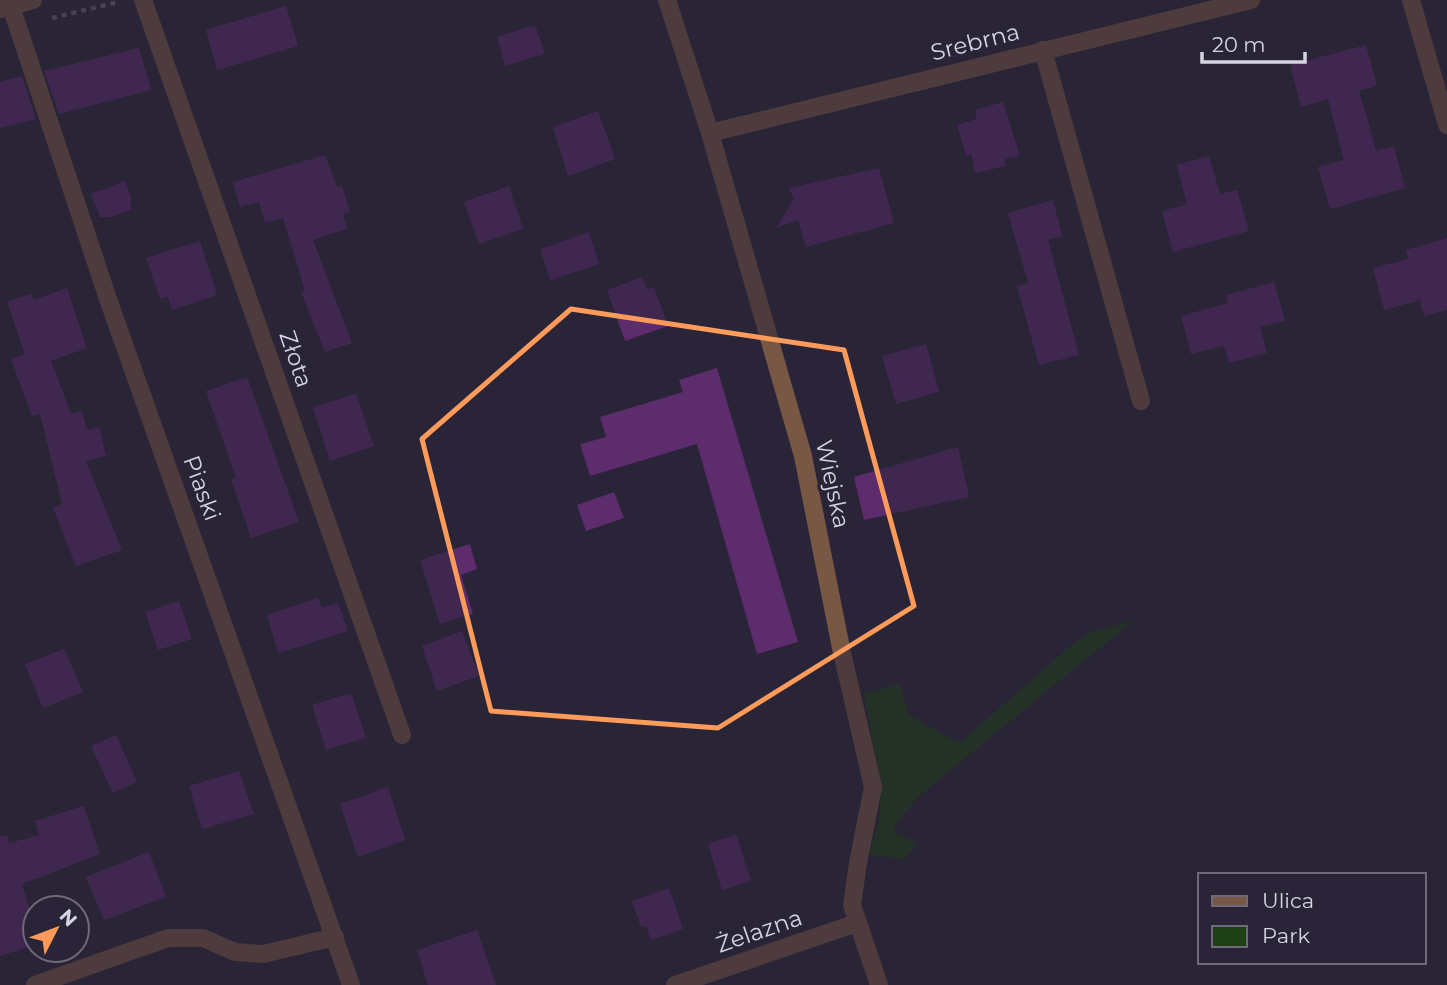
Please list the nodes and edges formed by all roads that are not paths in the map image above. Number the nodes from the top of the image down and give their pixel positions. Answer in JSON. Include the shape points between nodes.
{"nodes":[{"id":1,"x":33,"y":0,"type":"edge"},
{"id":2,"x":143,"y":0,"type":"edge"},
{"id":3,"x":667,"y":0,"type":"edge"},
{"id":4,"x":1251,"y":0,"type":"edge"},
{"id":5,"x":1411,"y":0,"type":"edge"},
{"id":6,"x":6,"y":7,"type":"edge"},
{"id":7,"x":1043,"y":50,"type":"junction"},
{"id":8,"x":1447,"y":125,"type":"edge"},
{"id":9,"x":710,"y":133,"type":"junction"},
{"id":10,"x":1141,"y":401,"type":"dead end"},
{"id":11,"x":402,"y":735,"type":"dead end"},
{"id":12,"x":857,"y":923,"type":"junction"},
{"id":13,"x":335,"y":937,"type":"junction"},
{"id":14,"x":35,"y":985,"type":"edge"},
{"id":15,"x":351,"y":985,"type":"edge"},
{"id":16,"x":675,"y":985,"type":"edge"},
{"id":17,"x":879,"y":985,"type":"edge"}],
"edges":[{"from":1,"to":6,"type":"street"},
{"from":2,"to":11,"type":"street","name":"Złota"},
{"from":3,"to":9,"type":"street","name":"Wiejska"},
{"from":4,"to":7,"type":"street","name":"Srebrna"},
{"from":5,"to":8,"type":"street"},
{"from":6,"to":13,"type":"street","name":"Piaski","via":[[17,26],[108,299]]},
{"from":7,"to":9,"type":"street","name":"Srebrna"},
{"from":7,"to":10,"type":"street"},
{"from":9,"to":12,"type":"street","name":"Wiejska","via":[[803,456],[873,787],[853,888]]},
{"from":12,"to":16,"type":"street","name":"Żelazna"},
{"from":12,"to":17,"type":"street","name":"Wiejska"},
{"from":13,"to":14,"type":"street","via":[[263,954],[235,952],[203,938],[168,939]]},
{"from":13,"to":15,"type":"street","name":"Piaski"}]}
